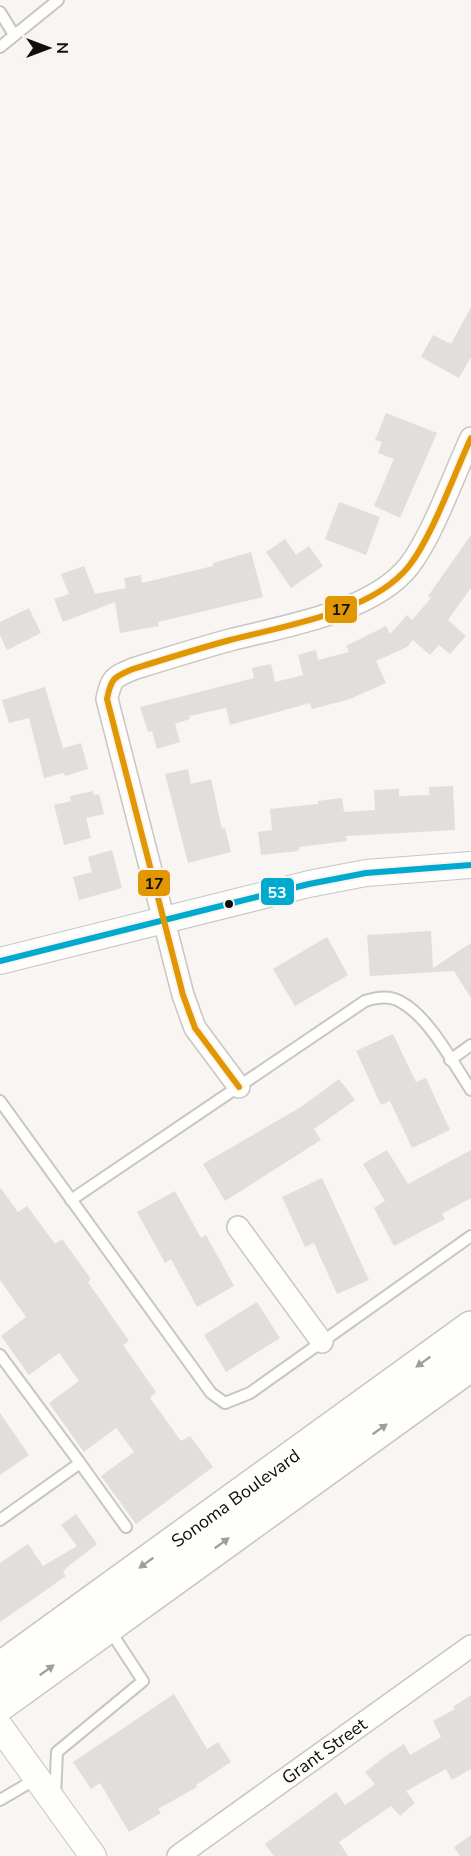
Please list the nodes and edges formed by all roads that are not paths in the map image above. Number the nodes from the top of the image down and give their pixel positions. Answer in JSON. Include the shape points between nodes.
{"nodes":[{"id":1,"x":58,"y":0,"type":"edge"},
{"id":2,"x":0,"y":12,"type":"edge"},
{"id":3,"x":14,"y":35,"type":"junction"},
{"id":4,"x":0,"y":47,"type":"edge"},
{"id":5,"x":471,"y":438,"type":"edge"},
{"id":6,"x":471,"y":865,"type":"edge"},
{"id":7,"x":164,"y":919,"type":"junction"},
{"id":8,"x":2,"y":955,"type":"edge"},
{"id":9,"x":471,"y":1045,"type":"edge"},
{"id":10,"x":450,"y":1060,"type":"junction"},
{"id":11,"x":239,"y":1087,"type":"junction"},
{"id":12,"x":471,"y":1090,"type":"edge"},
{"id":13,"x":0,"y":1101,"type":"edge"},
{"id":14,"x":71,"y":1200,"type":"junction"},
{"id":15,"x":238,"y":1227,"type":"dead end"},
{"id":16,"x":471,"y":1236,"type":"edge"},
{"id":17,"x":471,"y":1328,"type":"edge"},
{"id":18,"x":322,"y":1342,"type":"junction"},
{"id":19,"x":0,"y":1355,"type":"edge"},
{"id":20,"x":471,"y":1364,"type":"edge"},
{"id":21,"x":80,"y":1463,"type":"junction"},
{"id":22,"x":0,"y":1520,"type":"edge"},
{"id":23,"x":126,"y":1527,"type":"dead end"},
{"id":24,"x":107,"y":1626,"type":"junction"},
{"id":25,"x":471,"y":1646,"type":"edge"},
{"id":26,"x":0,"y":1669,"type":"edge"},
{"id":27,"x":0,"y":1704,"type":"edge"},
{"id":28,"x":0,"y":1727,"type":"edge"},
{"id":29,"x":37,"y":1778,"type":"junction"},
{"id":30,"x":0,"y":1800,"type":"edge"},
{"id":31,"x":54,"y":1803,"type":"junction"},
{"id":32,"x":93,"y":1856,"type":"edge"},
{"id":33,"x":178,"y":1856,"type":"edge"}],
"edges":[{"from":1,"to":3,"type":"lane"},
{"from":2,"to":3,"type":"lane"},
{"from":3,"to":4,"type":"lane"},
{"from":5,"to":7,"type":"street","via":[[422,545],[393,582],[326,615],[133,669],[110,683],[108,699]]},
{"from":6,"to":7,"type":"street","via":[[366,873]]},
{"from":7,"to":8,"type":"street"},
{"from":7,"to":11,"type":"street","via":[[195,1028]]},
{"from":9,"to":10,"type":"lane"},
{"from":10,"to":11,"type":"lane","via":[[423,1020],[400,1001],[381,996],[364,1000]]},
{"from":10,"to":12,"type":"lane"},
{"from":11,"to":14,"type":"lane"},
{"from":13,"to":14,"type":"lane"},
{"from":14,"to":18,"type":"lane","via":[[211,1393],[225,1403],[250,1393]]},
{"from":15,"to":18,"type":"street"},
{"from":16,"to":18,"type":"lane"},
{"from":17,"to":26,"type":"main road","name":"Sonoma Boulevard","one_way":true},
{"from":19,"to":21,"type":"lane"},
{"from":24,"to":20,"type":"main road","name":"Sonoma Boulevard","one_way":true},
{"from":21,"to":22,"type":"lane"},
{"from":21,"to":23,"type":"lane"},
{"from":27,"to":24,"type":"main road","name":"Sonoma Boulevard","one_way":true},
{"from":24,"to":31,"type":"lane","via":[[143,1681],[57,1752]]},
{"from":25,"to":33,"type":"street","name":"Grant Street"},
{"from":28,"to":29,"type":"street"},
{"from":29,"to":30,"type":"lane"},
{"from":29,"to":31,"type":"street"},
{"from":31,"to":32,"type":"street"}]}
